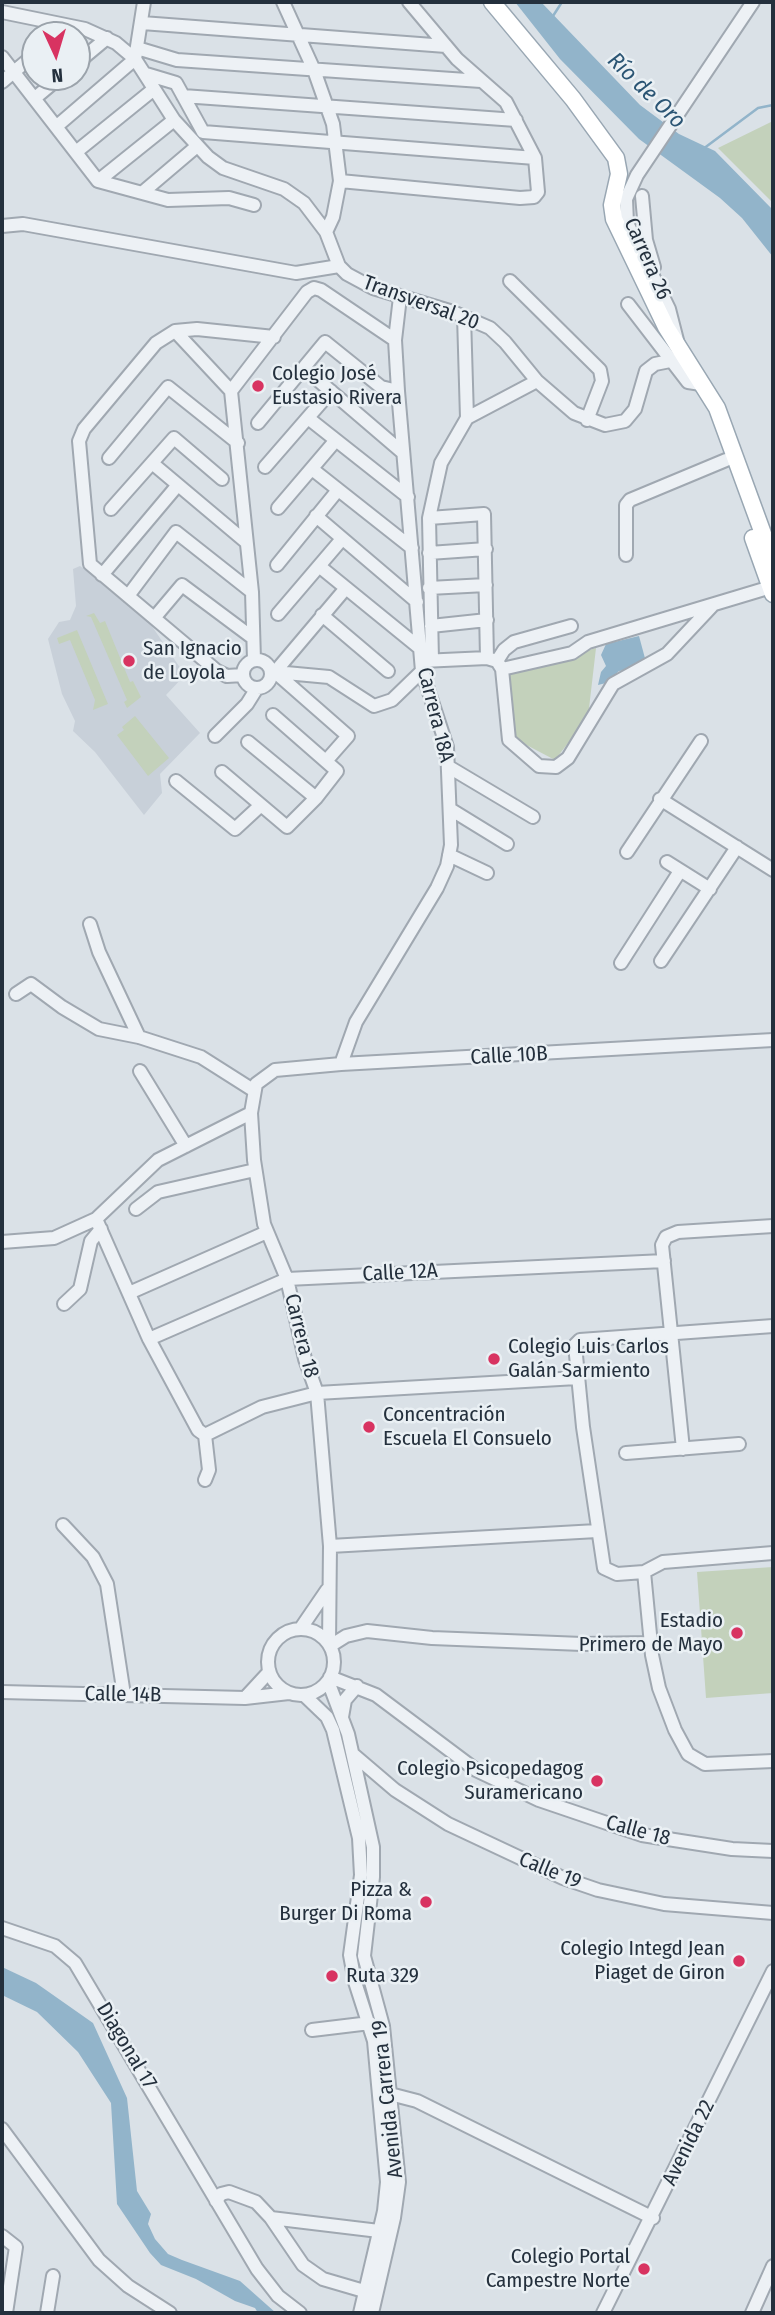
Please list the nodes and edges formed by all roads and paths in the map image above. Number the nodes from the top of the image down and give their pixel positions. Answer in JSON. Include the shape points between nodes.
{"nodes":[{"id":1,"x":144,"y":2,"type":"edge"},
{"id":2,"x":282,"y":2,"type":"edge"},
{"id":3,"x":409,"y":2,"type":"edge"},
{"id":4,"x":492,"y":2,"type":"edge"},
{"id":5,"x":753,"y":2,"type":"edge"},
{"id":6,"x":2,"y":12,"type":"edge"},
{"id":7,"x":47,"y":21,"type":"edge"},
{"id":8,"x":142,"y":23,"type":"junction"},
{"id":9,"x":91,"y":33,"type":"edge"},
{"id":10,"x":297,"y":33,"type":"junction"},
{"id":11,"x":107,"y":38,"type":"junction"},
{"id":12,"x":446,"y":46,"type":"junction"},
{"id":13,"x":91,"y":51,"type":"edge"},
{"id":14,"x":136,"y":54,"type":"junction"},
{"id":15,"x":2,"y":57,"type":"edge"},
{"id":16,"x":177,"y":60,"type":"junction"},
{"id":17,"x":21,"y":66,"type":"edge"},
{"id":18,"x":314,"y":70,"type":"junction"},
{"id":19,"x":14,"y":72,"type":"junction"},
{"id":20,"x":146,"y":74,"type":"junction"},
{"id":21,"x":481,"y":80,"type":"junction"},
{"id":22,"x":2,"y":82,"type":"edge"},
{"id":23,"x":176,"y":83,"type":"junction"},
{"id":24,"x":154,"y":89,"type":"junction"},
{"id":25,"x":43,"y":91,"type":"edge"},
{"id":26,"x":183,"y":96,"type":"junction"},
{"id":27,"x":35,"y":98,"type":"junction"},
{"id":28,"x":327,"y":106,"type":"junction"},
{"id":29,"x":174,"y":120,"type":"junction"},
{"id":30,"x":516,"y":120,"type":"junction"},
{"id":31,"x":57,"y":126,"type":"junction"},
{"id":32,"x":337,"y":141,"type":"junction"},
{"id":33,"x":197,"y":147,"type":"junction"},
{"id":34,"x":76,"y":152,"type":"junction"},
{"id":35,"x":535,"y":158,"type":"junction"},
{"id":36,"x":340,"y":180,"type":"junction"},
{"id":37,"x":98,"y":181,"type":"junction"},
{"id":38,"x":142,"y":192,"type":"junction"},
{"id":39,"x":642,"y":196,"type":"dead end"},
{"id":40,"x":254,"y":205,"type":"dead end"},
{"id":41,"x":2,"y":226,"type":"edge"},
{"id":42,"x":326,"y":232,"type":"junction"},
{"id":43,"x":339,"y":266,"type":"junction"},
{"id":44,"x":509,"y":281,"type":"dead end"},
{"id":45,"x":661,"y":292,"type":"junction"},
{"id":46,"x":400,"y":297,"type":"junction"},
{"id":47,"x":628,"y":304,"type":"dead end"},
{"id":48,"x":464,"y":317,"type":"junction"},
{"id":49,"x":175,"y":331,"type":"junction"},
{"id":50,"x":274,"y":337,"type":"junction"},
{"id":51,"x":395,"y":340,"type":"junction"},
{"id":52,"x":678,"y":344,"type":"junction"},
{"id":53,"x":670,"y":361,"type":"junction"},
{"id":54,"x":304,"y":369,"type":"junction"},
{"id":55,"x":537,"y":381,"type":"junction"},
{"id":56,"x":703,"y":388,"type":"junction"},
{"id":57,"x":231,"y":391,"type":"junction"},
{"id":58,"x":331,"y":391,"type":"junction"},
{"id":59,"x":398,"y":391,"type":"junction"},
{"id":60,"x":308,"y":418,"type":"junction"},
{"id":61,"x":467,"y":418,"type":"junction"},
{"id":62,"x":587,"y":420,"type":"junction"},
{"id":63,"x":258,"y":424,"type":"dead end"},
{"id":64,"x":336,"y":440,"type":"junction"},
{"id":65,"x":238,"y":443,"type":"junction"},
{"id":66,"x":402,"y":452,"type":"junction"},
{"id":67,"x":109,"y":458,"type":"dead end"},
{"id":68,"x":726,"y":460,"type":"junction"},
{"id":69,"x":152,"y":463,"type":"junction"},
{"id":70,"x":265,"y":467,"type":"dead end"},
{"id":71,"x":312,"y":469,"type":"junction"},
{"id":72,"x":222,"y":479,"type":"dead end"},
{"id":73,"x":177,"y":486,"type":"junction"},
{"id":74,"x":338,"y":489,"type":"junction"},
{"id":75,"x":408,"y":497,"type":"junction"},
{"id":76,"x":278,"y":508,"type":"dead end"},
{"id":77,"x":111,"y":509,"type":"dead end"},
{"id":78,"x":316,"y":516,"type":"junction"},
{"id":79,"x":429,"y":518,"type":"junction"},
{"id":80,"x":342,"y":538,"type":"junction"},
{"id":81,"x":246,"y":542,"type":"junction"},
{"id":82,"x":412,"y":548,"type":"junction"},
{"id":83,"x":486,"y":550,"type":"junction"},
{"id":84,"x":429,"y":553,"type":"junction"},
{"id":85,"x":626,"y":555,"type":"dead end"},
{"id":86,"x":773,"y":561,"type":"edge"},
{"id":87,"x":277,"y":565,"type":"dead end"},
{"id":88,"x":319,"y":566,"type":"junction"},
{"id":89,"x":102,"y":575,"type":"junction"},
{"id":90,"x":486,"y":585,"type":"junction"},
{"id":91,"x":346,"y":588,"type":"junction"},
{"id":92,"x":429,"y":588,"type":"junction"},
{"id":93,"x":772,"y":590,"type":"edge"},
{"id":94,"x":252,"y":592,"type":"junction"},
{"id":95,"x":128,"y":596,"type":"junction"},
{"id":96,"x":416,"y":602,"type":"junction"},
{"id":97,"x":713,"y":605,"type":"junction"},
{"id":98,"x":278,"y":614,"type":"dead end"},
{"id":99,"x":322,"y":615,"type":"junction"},
{"id":100,"x":155,"y":617,"type":"junction"},
{"id":101,"x":487,"y":620,"type":"junction"},
{"id":102,"x":430,"y":626,"type":"junction"},
{"id":103,"x":571,"y":626,"type":"dead end"},
{"id":104,"x":253,"y":638,"type":"junction"},
{"id":105,"x":254,"y":660,"type":"junction"},
{"id":106,"x":424,"y":660,"type":"junction"},
{"id":107,"x":495,"y":663,"type":"junction"},
{"id":108,"x":388,"y":671,"type":"dead end"},
{"id":109,"x":273,"y":672,"type":"junction"},
{"id":110,"x":243,"y":675,"type":"junction"},
{"id":111,"x":257,"y":688,"type":"junction"},
{"id":112,"x":273,"y":715,"type":"dead end"},
{"id":113,"x":215,"y":736,"type":"dead end"},
{"id":114,"x":701,"y":741,"type":"dead end"},
{"id":115,"x":248,"y":743,"type":"dead end"},
{"id":116,"x":327,"y":761,"type":"junction"},
{"id":117,"x":449,"y":767,"type":"junction"},
{"id":118,"x":222,"y":772,"type":"dead end"},
{"id":119,"x":176,"y":781,"type":"dead end"},
{"id":120,"x":316,"y":799,"type":"junction"},
{"id":121,"x":660,"y":799,"type":"junction"},
{"id":122,"x":261,"y":805,"type":"junction"},
{"id":123,"x":450,"y":809,"type":"junction"},
{"id":124,"x":533,"y":817,"type":"dead end"},
{"id":125,"x":508,"y":844,"type":"dead end"},
{"id":126,"x":737,"y":847,"type":"junction"},
{"id":127,"x":626,"y":852,"type":"dead end"},
{"id":128,"x":449,"y":855,"type":"junction"},
{"id":129,"x":667,"y":862,"type":"dead end"},
{"id":130,"x":773,"y":870,"type":"edge"},
{"id":131,"x":680,"y":871,"type":"junction"},
{"id":132,"x":487,"y":873,"type":"dead end"},
{"id":133,"x":710,"y":889,"type":"junction"},
{"id":134,"x":90,"y":924,"type":"dead end"},
{"id":135,"x":661,"y":961,"type":"dead end"},
{"id":136,"x":621,"y":963,"type":"dead end"},
{"id":137,"x":16,"y":994,"type":"dead end"},
{"id":138,"x":139,"y":1037,"type":"junction"},
{"id":139,"x":773,"y":1040,"type":"edge"},
{"id":140,"x":341,"y":1064,"type":"junction"},
{"id":141,"x":140,"y":1071,"type":"dead end"},
{"id":142,"x":253,"y":1090,"type":"junction"},
{"id":143,"x":251,"y":1113,"type":"junction"},
{"id":144,"x":186,"y":1146,"type":"junction"},
{"id":145,"x":255,"y":1170,"type":"junction"},
{"id":146,"x":136,"y":1209,"type":"dead end"},
{"id":147,"x":99,"y":1224,"type":"junction"},
{"id":148,"x":773,"y":1226,"type":"edge"},
{"id":149,"x":267,"y":1232,"type":"junction"},
{"id":150,"x":2,"y":1242,"type":"edge"},
{"id":151,"x":664,"y":1261,"type":"junction"},
{"id":152,"x":287,"y":1279,"type":"junction"},
{"id":153,"x":129,"y":1293,"type":"junction"},
{"id":154,"x":64,"y":1304,"type":"dead end"},
{"id":155,"x":773,"y":1326,"type":"edge"},
{"id":156,"x":673,"y":1333,"type":"junction"},
{"id":157,"x":149,"y":1339,"type":"junction"},
{"id":158,"x":577,"y":1378,"type":"junction"},
{"id":159,"x":317,"y":1392,"type":"junction"},
{"id":160,"x":205,"y":1435,"type":"junction"},
{"id":161,"x":739,"y":1444,"type":"dead end"},
{"id":162,"x":683,"y":1448,"type":"junction"},
{"id":163,"x":626,"y":1453,"type":"dead end"},
{"id":164,"x":205,"y":1480,"type":"dead end"},
{"id":165,"x":63,"y":1525,"type":"dead end"},
{"id":166,"x":597,"y":1531,"type":"junction"},
{"id":167,"x":330,"y":1546,"type":"junction"},
{"id":168,"x":773,"y":1553,"type":"edge"},
{"id":169,"x":644,"y":1572,"type":"junction"},
{"id":170,"x":328,"y":1586,"type":"junction"},
{"id":171,"x":301,"y":1628,"type":"junction"},
{"id":172,"x":651,"y":1643,"type":"junction"},
{"id":173,"x":329,"y":1645,"type":"junction"},
{"id":174,"x":269,"y":1672,"type":"junction"},
{"id":175,"x":329,"y":1679,"type":"junction"},
{"id":176,"x":358,"y":1686,"type":"junction"},
{"id":177,"x":2,"y":1692,"type":"edge"},
{"id":178,"x":289,"y":1693,"type":"junction"},
{"id":179,"x":124,"y":1695,"type":"junction"},
{"id":180,"x":304,"y":1695,"type":"junction"},
{"id":181,"x":245,"y":1698,"type":"junction"},
{"id":182,"x":342,"y":1718,"type":"junction"},
{"id":183,"x":354,"y":1755,"type":"junction"},
{"id":184,"x":773,"y":1761,"type":"edge"},
{"id":185,"x":773,"y":1852,"type":"edge"},
{"id":186,"x":773,"y":1913,"type":"edge"},
{"id":187,"x":2,"y":1928,"type":"edge"},
{"id":188,"x":773,"y":1971,"type":"edge"},
{"id":189,"x":370,"y":2022,"type":"junction"},
{"id":190,"x":312,"y":2030,"type":"dead end"},
{"id":191,"x":390,"y":2094,"type":"junction"},
{"id":192,"x":2,"y":2129,"type":"edge"},
{"id":193,"x":216,"y":2201,"type":"junction"},
{"id":194,"x":271,"y":2218,"type":"junction"},
{"id":195,"x":653,"y":2218,"type":"junction"},
{"id":196,"x":379,"y":2231,"type":"junction"},
{"id":197,"x":2,"y":2236,"type":"edge"},
{"id":198,"x":773,"y":2266,"type":"edge"},
{"id":199,"x":53,"y":2276,"type":"dead end"},
{"id":200,"x":364,"y":2291,"type":"junction"},
{"id":201,"x":6,"y":2313,"type":"edge"},
{"id":202,"x":47,"y":2313,"type":"edge"},
{"id":203,"x":170,"y":2313,"type":"edge"},
{"id":204,"x":300,"y":2313,"type":"edge"},
{"id":205,"x":360,"y":2313,"type":"edge"},
{"id":206,"x":372,"y":2313,"type":"edge"},
{"id":207,"x":603,"y":2313,"type":"edge"},
{"id":208,"x":752,"y":2313,"type":"edge"}],
"edges":[{"from":1,"to":8,"type":"street"},
{"from":2,"to":10,"type":"street"},
{"from":3,"to":12,"type":"street"},
{"from":4,"to":52,"type":"main road","via":[[616,158],[620,174],[612,205],[614,219]]},
{"from":5,"to":45,"type":"street","name":"Carrera 26","via":[[637,175],[626,199],[627,223]]},
{"from":6,"to":7,"type":"street","name":"Transversal 20"},
{"from":8,"to":10,"type":"street"},
{"from":8,"to":14,"type":"street"},
{"from":9,"to":11,"type":"street","name":"Transversal 20"},
{"from":10,"to":12,"type":"street"},
{"from":10,"to":18,"type":"street"},
{"from":11,"to":13,"type":"street"},
{"from":11,"to":14,"type":"street","name":"Transversal 20"},
{"from":12,"to":21,"type":"street"},
{"from":14,"to":16,"type":"street"},
{"from":14,"to":20,"type":"street","name":"Transversal 20"},
{"from":14,"to":31,"type":"street"},
{"from":15,"to":19,"type":"street"},
{"from":16,"to":18,"type":"street"},
{"from":16,"to":23,"type":"street"},
{"from":17,"to":19,"type":"street"},
{"from":18,"to":21,"type":"street"},
{"from":18,"to":28,"type":"street"},
{"from":19,"to":22,"type":"street"},
{"from":19,"to":27,"type":"street"},
{"from":20,"to":23,"type":"street"},
{"from":20,"to":24,"type":"street","name":"Transversal 20"},
{"from":21,"to":30,"type":"street","via":[[506,102]]},
{"from":23,"to":26,"type":"street"},
{"from":24,"to":29,"type":"street","name":"Transversal 20"},
{"from":24,"to":34,"type":"street"},
{"from":25,"to":27,"type":"street"},
{"from":26,"to":28,"type":"street"},
{"from":26,"to":32,"type":"street","via":[[203,132]]},
{"from":27,"to":31,"type":"street"},
{"from":28,"to":30,"type":"street"},
{"from":28,"to":32,"type":"street"},
{"from":29,"to":33,"type":"street","name":"Transversal 20"},
{"from":29,"to":37,"type":"street"},
{"from":30,"to":35,"type":"street"},
{"from":31,"to":34,"type":"street"},
{"from":32,"to":35,"type":"street"},
{"from":32,"to":36,"type":"street"},
{"from":33,"to":38,"type":"street"},
{"from":33,"to":42,"type":"street","name":"Transversal 20","via":[[223,167],[295,195]]},
{"from":34,"to":37,"type":"street"},
{"from":35,"to":36,"type":"street","via":[[538,191],[527,199]]},
{"from":36,"to":42,"type":"street"},
{"from":37,"to":38,"type":"street"},
{"from":38,"to":40,"type":"street","via":[[168,200],[229,198]]},
{"from":39,"to":45,"type":"street","via":[[646,240]]},
{"from":41,"to":43,"type":"street","via":[[23,224],[296,273]]},
{"from":42,"to":43,"type":"street","name":"Transversal 20"},
{"from":43,"to":46,"type":"street","name":"Transversal 20","via":[[358,281]]},
{"from":44,"to":62,"type":"street","via":[[600,369],[602,381]]},
{"from":45,"to":52,"type":"street","name":"Carrera 26"},
{"from":46,"to":48,"type":"street","name":"Transversal 20"},
{"from":46,"to":51,"type":"street","name":"Carrera 18A"},
{"from":47,"to":53,"type":"street"},
{"from":48,"to":55,"type":"street","name":"Transversal 20","via":[[498,335]]},
{"from":48,"to":61,"type":"street"},
{"from":49,"to":50,"type":"street"},
{"from":49,"to":57,"type":"street"},
{"from":49,"to":89,"type":"street","via":[[156,343],[79,441],[88,561]]},
{"from":50,"to":51,"type":"street","via":[[314,288]]},
{"from":50,"to":57,"type":"street"},
{"from":51,"to":59,"type":"street","name":"Carrera 18A"},
{"from":52,"to":56,"type":"main road"},
{"from":53,"to":56,"type":"street","via":[[688,382]]},
{"from":53,"to":62,"type":"street","via":[[646,371],[635,409],[625,421],[605,425]]},
{"from":54,"to":58,"type":"street"},
{"from":54,"to":59,"type":"street","via":[[327,342],[382,387]]},
{"from":54,"to":63,"type":"street"},
{"from":55,"to":61,"type":"street"},
{"from":55,"to":62,"type":"street","name":"Transversal 20"},
{"from":56,"to":68,"type":"main road"},
{"from":56,"to":86,"type":"main road","via":[[717,408]]},
{"from":57,"to":65,"type":"street"},
{"from":58,"to":60,"type":"street"},
{"from":58,"to":66,"type":"street"},
{"from":59,"to":66,"type":"street","name":"Carrera 18A"},
{"from":60,"to":64,"type":"street"},
{"from":60,"to":70,"type":"street"},
{"from":61,"to":79,"type":"street","via":[[435,478]]},
{"from":64,"to":71,"type":"street"},
{"from":64,"to":75,"type":"street"},
{"from":65,"to":67,"type":"street","via":[[168,387]]},
{"from":65,"to":81,"type":"street"},
{"from":66,"to":75,"type":"street","name":"Carrera 18A"},
{"from":68,"to":85,"type":"street","via":[[630,500],[626,505]]},
{"from":68,"to":93,"type":"main road"},
{"from":69,"to":72,"type":"street","via":[[174,438]]},
{"from":69,"to":73,"type":"street"},
{"from":69,"to":77,"type":"street"},
{"from":71,"to":74,"type":"street"},
{"from":71,"to":76,"type":"street"},
{"from":73,"to":81,"type":"street"},
{"from":73,"to":89,"type":"street"},
{"from":74,"to":78,"type":"street"},
{"from":74,"to":82,"type":"street"},
{"from":75,"to":82,"type":"street","name":"Carrera 18A"},
{"from":78,"to":80,"type":"street"},
{"from":78,"to":87,"type":"street"},
{"from":79,"to":83,"type":"street","via":[[484,514]]},
{"from":79,"to":84,"type":"street"},
{"from":80,"to":88,"type":"street"},
{"from":80,"to":96,"type":"street"},
{"from":81,"to":94,"type":"street"},
{"from":82,"to":96,"type":"street","name":"Carrera 18A"},
{"from":83,"to":84,"type":"street"},
{"from":83,"to":90,"type":"street"},
{"from":84,"to":92,"type":"street"},
{"from":88,"to":91,"type":"street"},
{"from":88,"to":98,"type":"street"},
{"from":89,"to":95,"type":"street"},
{"from":90,"to":92,"type":"street"},
{"from":90,"to":101,"type":"street"},
{"from":91,"to":99,"type":"street"},
{"from":91,"to":106,"type":"street"},
{"from":92,"to":102,"type":"street"},
{"from":93,"to":97,"type":"street"},
{"from":94,"to":95,"type":"street","via":[[176,533]]},
{"from":94,"to":104,"type":"street"},
{"from":95,"to":100,"type":"street"},
{"from":96,"to":106,"type":"street","name":"Carrera 18A"},
{"from":97,"to":107,"type":"street","via":[[589,642],[572,653]]},
{"from":97,"to":107,"type":"street","via":[[667,654],[613,684],[568,758],[556,767],[539,766],[509,740]]},
{"from":99,"to":108,"type":"street"},
{"from":99,"to":109,"type":"street"},
{"from":100,"to":104,"type":"street","via":[[182,585]]},
{"from":100,"to":110,"type":"street","via":[[217,671],[226,676]]},
{"from":101,"to":102,"type":"street"},
{"from":101,"to":107,"type":"street"},
{"from":102,"to":106,"type":"street"},
{"from":103,"to":107,"type":"street","via":[[514,642]]},
{"from":104,"to":105,"type":"street"},
{"from":105,"to":109,"type":"street"},
{"from":105,"to":110,"type":"street","via":[[247,663]]},
{"from":106,"to":107,"type":"street"},
{"from":106,"to":109,"type":"street","via":[[392,701],[374,706],[329,677]]},
{"from":106,"to":117,"type":"street","name":"Carrera 18A"},
{"from":109,"to":111,"type":"street","via":[[266,685]]},
{"from":109,"to":116,"type":"street","via":[[348,736]]},
{"from":110,"to":111,"type":"street","via":[[246,683]]},
{"from":111,"to":113,"type":"street"},
{"from":112,"to":116,"type":"street"},
{"from":114,"to":121,"type":"street"},
{"from":115,"to":120,"type":"street"},
{"from":116,"to":120,"type":"street","via":[[337,773]]},
{"from":117,"to":123,"type":"street","name":"Carrera 18A"},
{"from":117,"to":124,"type":"street"},
{"from":118,"to":122,"type":"street"},
{"from":119,"to":122,"type":"street","via":[[235,829]]},
{"from":120,"to":122,"type":"street","via":[[288,828]]},
{"from":121,"to":126,"type":"street"},
{"from":121,"to":127,"type":"street"},
{"from":123,"to":125,"type":"street"},
{"from":123,"to":128,"type":"street","name":"Carrera 18A"},
{"from":126,"to":130,"type":"street"},
{"from":126,"to":133,"type":"street"},
{"from":128,"to":132,"type":"street"},
{"from":128,"to":140,"type":"street","name":"Carrera 18A","via":[[436,888],[356,1022]]},
{"from":129,"to":131,"type":"street"},
{"from":131,"to":133,"type":"street"},
{"from":131,"to":136,"type":"street"},
{"from":133,"to":135,"type":"street"},
{"from":134,"to":138,"type":"street"},
{"from":137,"to":138,"type":"street","via":[[31,984],[99,1029]]},
{"from":138,"to":142,"type":"street","via":[[201,1057]]},
{"from":139,"to":140,"type":"street","name":"Calle 10B"},
{"from":140,"to":142,"type":"street","name":"Calle 10B","via":[[275,1070],[261,1077]]},
{"from":141,"to":144,"type":"street"},
{"from":142,"to":143,"type":"street","name":"Carrera 18"},
{"from":143,"to":144,"type":"street"},
{"from":143,"to":145,"type":"street","name":"Carrera 18"},
{"from":144,"to":147,"type":"street","via":[[150,1166]]},
{"from":145,"to":146,"type":"street","via":[[158,1192]]},
{"from":145,"to":149,"type":"street","name":"Carrera 18"},
{"from":147,"to":150,"type":"street","via":[[54,1238]]},
{"from":147,"to":153,"type":"street"},
{"from":147,"to":154,"type":"street","via":[[80,1289]]},
{"from":148,"to":151,"type":"street","via":[[671,1234],[662,1245]]},
{"from":149,"to":152,"type":"street","name":"Carrera 18"},
{"from":149,"to":153,"type":"street"},
{"from":151,"to":152,"type":"street","name":"Calle 12A"},
{"from":151,"to":156,"type":"street"},
{"from":152,"to":157,"type":"street","name":"Calle 12A"},
{"from":152,"to":159,"type":"street","name":"Carrera 18"},
{"from":153,"to":157,"type":"street"},
{"from":155,"to":156,"type":"street"},
{"from":156,"to":158,"type":"street","via":[[580,1340],[575,1345]]},
{"from":156,"to":162,"type":"street"},
{"from":157,"to":160,"type":"street","via":[[198,1430]]},
{"from":158,"to":159,"type":"street"},
{"from":158,"to":166,"type":"street"},
{"from":159,"to":160,"type":"street","via":[[262,1407]]},
{"from":159,"to":167,"type":"street","name":"Carrera 18"},
{"from":160,"to":164,"type":"street","via":[[209,1471]]},
{"from":161,"to":162,"type":"street"},
{"from":162,"to":163,"type":"street"},
{"from":165,"to":179,"type":"street","via":[[93,1557],[107,1584]]},
{"from":166,"to":167,"type":"street"},
{"from":166,"to":169,"type":"street","via":[[601,1561],[609,1573]]},
{"from":167,"to":170,"type":"street","name":"Carrera 18"},
{"from":168,"to":169,"type":"street","via":[[663,1562]]},
{"from":169,"to":172,"type":"street"},
{"from":170,"to":171,"type":"street","name":"Carrera 18"},
{"from":170,"to":173,"type":"street","name":"Carrera 18"},
{"from":171,"to":173,"type":"street","via":[[320,1634]]},
{"from":171,"to":174,"type":"street","via":[[285,1632],[274,1642],[268,1656]]},
{"from":172,"to":173,"type":"street","via":[[432,1638],[367,1631]]},
{"from":172,"to":184,"type":"street","via":[[662,1699],[688,1754],[705,1764]]},
{"from":173,"to":175,"type":"street","via":[[334,1662]]},
{"from":174,"to":178,"type":"street","via":[[276,1685]]},
{"from":174,"to":181,"type":"street"},
{"from":175,"to":176,"type":"street","name":"Calle 18"},
{"from":175,"to":180,"type":"street"},
{"from":175,"to":182,"type":"street","name":"Avenida Carrera 19"},
{"from":176,"to":182,"type":"street","via":[[345,1700]]},
{"from":176,"to":185,"type":"street","name":"Calle 18","via":[[390,1704],[476,1770],[539,1800],[642,1835]]},
{"from":177,"to":179,"type":"street","name":"Calle 14B"},
{"from":178,"to":180,"type":"street"},
{"from":178,"to":181,"type":"street","name":"Calle 14B"},
{"from":179,"to":181,"type":"street","name":"Calle 14B"},
{"from":180,"to":189,"type":"street","name":"Avenida Carrera 19","via":[[333,1730],[359,1838],[361,1875],[351,1955],[355,1982]]},
{"from":182,"to":183,"type":"street","name":"Avenida Carrera 19"},
{"from":183,"to":186,"type":"street","name":"Calle 19","via":[[395,1790],[448,1824],[563,1878],[664,1904]]},
{"from":183,"to":191,"type":"street","name":"Avenida Carrera 19","via":[[374,1858],[365,1967],[383,2026]]},
{"from":187,"to":193,"type":"street","name":"Diagonal 17","via":[[55,1946],[75,1963]]},
{"from":188,"to":195,"type":"street","name":"Avenida 22"},
{"from":189,"to":190,"type":"street"},
{"from":189,"to":196,"type":"street","name":"Avenida Carrera 19","via":[[387,2182]]},
{"from":191,"to":195,"type":"street","via":[[417,2101]]},
{"from":191,"to":206,"type":"street","name":"Avenida Carrera 19","via":[[399,2182]]},
{"from":192,"to":203,"type":"street","via":[[99,2260]]},
{"from":193,"to":194,"type":"street","via":[[221,2194],[238,2193],[256,2202]]},
{"from":193,"to":204,"type":"street","via":[[266,2282]]},
{"from":194,"to":196,"type":"street"},
{"from":194,"to":200,"type":"street","via":[[312,2272]]},
{"from":195,"to":207,"type":"street","name":"Avenida 22"},
{"from":196,"to":200,"type":"street","name":"Avenida Carrera 19"},
{"from":197,"to":201,"type":"street","via":[[16,2247]]},
{"from":198,"to":208,"type":"street"},
{"from":199,"to":202,"type":"street"},
{"from":200,"to":205,"type":"street","name":"Avenida Carrera 19"}]}
